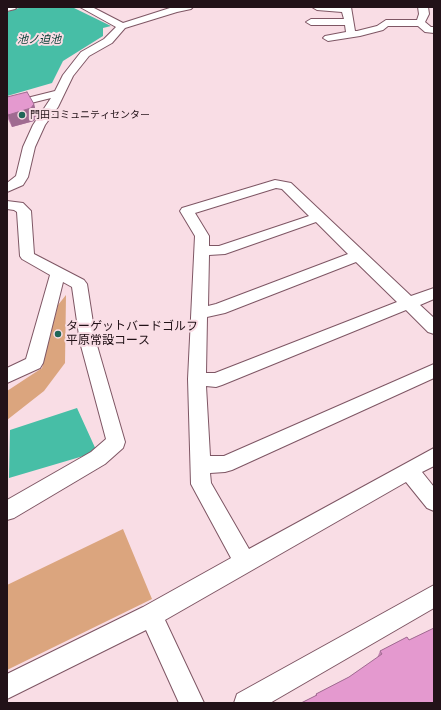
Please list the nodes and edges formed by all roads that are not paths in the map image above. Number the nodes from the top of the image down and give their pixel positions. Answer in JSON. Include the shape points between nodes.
{"nodes":[{"id":1,"x":12,"y":7,"type":"edge"},
{"id":2,"x":85,"y":7,"type":"edge"},
{"id":3,"x":188,"y":7,"type":"edge"},
{"id":4,"x":317,"y":7,"type":"edge"},
{"id":5,"x":423,"y":7,"type":"edge"},
{"id":6,"x":7,"y":8,"type":"edge"},
{"id":7,"x":174,"y":8,"type":"edge"},
{"id":8,"x":347,"y":9,"type":"edge"},
{"id":9,"x":311,"y":22,"type":"dead end"},
{"id":10,"x":348,"y":22,"type":"junction"},
{"id":11,"x":420,"y":23,"type":"junction"},
{"id":12,"x":122,"y":26,"type":"junction"},
{"id":13,"x":434,"y":30,"type":"edge"},
{"id":14,"x":351,"y":33,"type":"junction"},
{"id":15,"x":328,"y":38,"type":"dead end"},
{"id":16,"x":59,"y":93,"type":"junction"},
{"id":17,"x":7,"y":106,"type":"edge"},
{"id":18,"x":7,"y":188,"type":"edge"},
{"id":19,"x":7,"y":206,"type":"edge"},
{"id":20,"x":318,"y":217,"type":"junction"},
{"id":21,"x":201,"y":250,"type":"junction"},
{"id":22,"x":358,"y":256,"type":"junction"},
{"id":23,"x":58,"y":272,"type":"junction"},
{"id":24,"x":434,"y":293,"type":"edge"},
{"id":25,"x":408,"y":304,"type":"junction"},
{"id":26,"x":199,"y":313,"type":"junction"},
{"id":27,"x":434,"y":328,"type":"edge"},
{"id":28,"x":434,"y":371,"type":"edge"},
{"id":29,"x":7,"y":376,"type":"edge"},
{"id":30,"x":197,"y":379,"type":"junction"},
{"id":31,"x":434,"y":456,"type":"edge"},
{"id":32,"x":201,"y":465,"type":"junction"},
{"id":33,"x":409,"y":471,"type":"junction"},
{"id":34,"x":434,"y":502,"type":"edge"},
{"id":35,"x":7,"y":511,"type":"edge"},
{"id":36,"x":245,"y":563,"type":"junction"},
{"id":37,"x":434,"y":596,"type":"edge"},
{"id":38,"x":151,"y":615,"type":"junction"},
{"id":39,"x":7,"y":687,"type":"edge"},
{"id":40,"x":192,"y":703,"type":"edge"},
{"id":41,"x":246,"y":703,"type":"edge"}],
"edges":[{"from":1,"to":6,"type":"street"},
{"from":2,"to":12,"type":"street"},
{"from":3,"to":7,"type":"street"},
{"from":4,"to":8,"type":"street"},
{"from":5,"to":11,"type":"street","via":[[424,14]]},
{"from":7,"to":12,"type":"street"},
{"from":8,"to":10,"type":"street"},
{"from":9,"to":10,"type":"street"},
{"from":10,"to":14,"type":"street"},
{"from":11,"to":13,"type":"street","via":[[428,30]]},
{"from":11,"to":14,"type":"street","via":[[400,26],[386,23],[380,28],[357,34]]},
{"from":12,"to":16,"type":"street","via":[[108,41],[85,54],[68,75]]},
{"from":14,"to":15,"type":"street","via":[[347,36]]},
{"from":16,"to":17,"type":"street"},
{"from":16,"to":18,"type":"street","via":[[29,147],[22,177]]},
{"from":19,"to":23,"type":"street","via":[[18,206],[24,211],[27,256]]},
{"from":20,"to":21,"type":"street","via":[[220,251]]},
{"from":20,"to":21,"type":"street","via":[[286,186],[275,184],[187,211],[202,236]]},
{"from":20,"to":22,"type":"street"},
{"from":21,"to":26,"type":"street"},
{"from":22,"to":25,"type":"street"},
{"from":22,"to":26,"type":"street","via":[[218,309]]},
{"from":23,"to":29,"type":"street","via":[[34,363]]},
{"from":23,"to":35,"type":"street","via":[[79,284],[88,342],[116,442],[98,458]]},
{"from":24,"to":25,"type":"street"},
{"from":25,"to":27,"type":"street"},
{"from":25,"to":30,"type":"street","via":[[216,380]]},
{"from":26,"to":30,"type":"street"},
{"from":28,"to":32,"type":"street","via":[[226,464]]},
{"from":30,"to":32,"type":"street"},
{"from":31,"to":33,"type":"street"},
{"from":32,"to":36,"type":"street","via":[[201,484]]},
{"from":33,"to":34,"type":"street"},
{"from":33,"to":36,"type":"street"},
{"from":36,"to":38,"type":"street"},
{"from":37,"to":41,"type":"street"},
{"from":38,"to":39,"type":"street"},
{"from":38,"to":40,"type":"street"}]}
